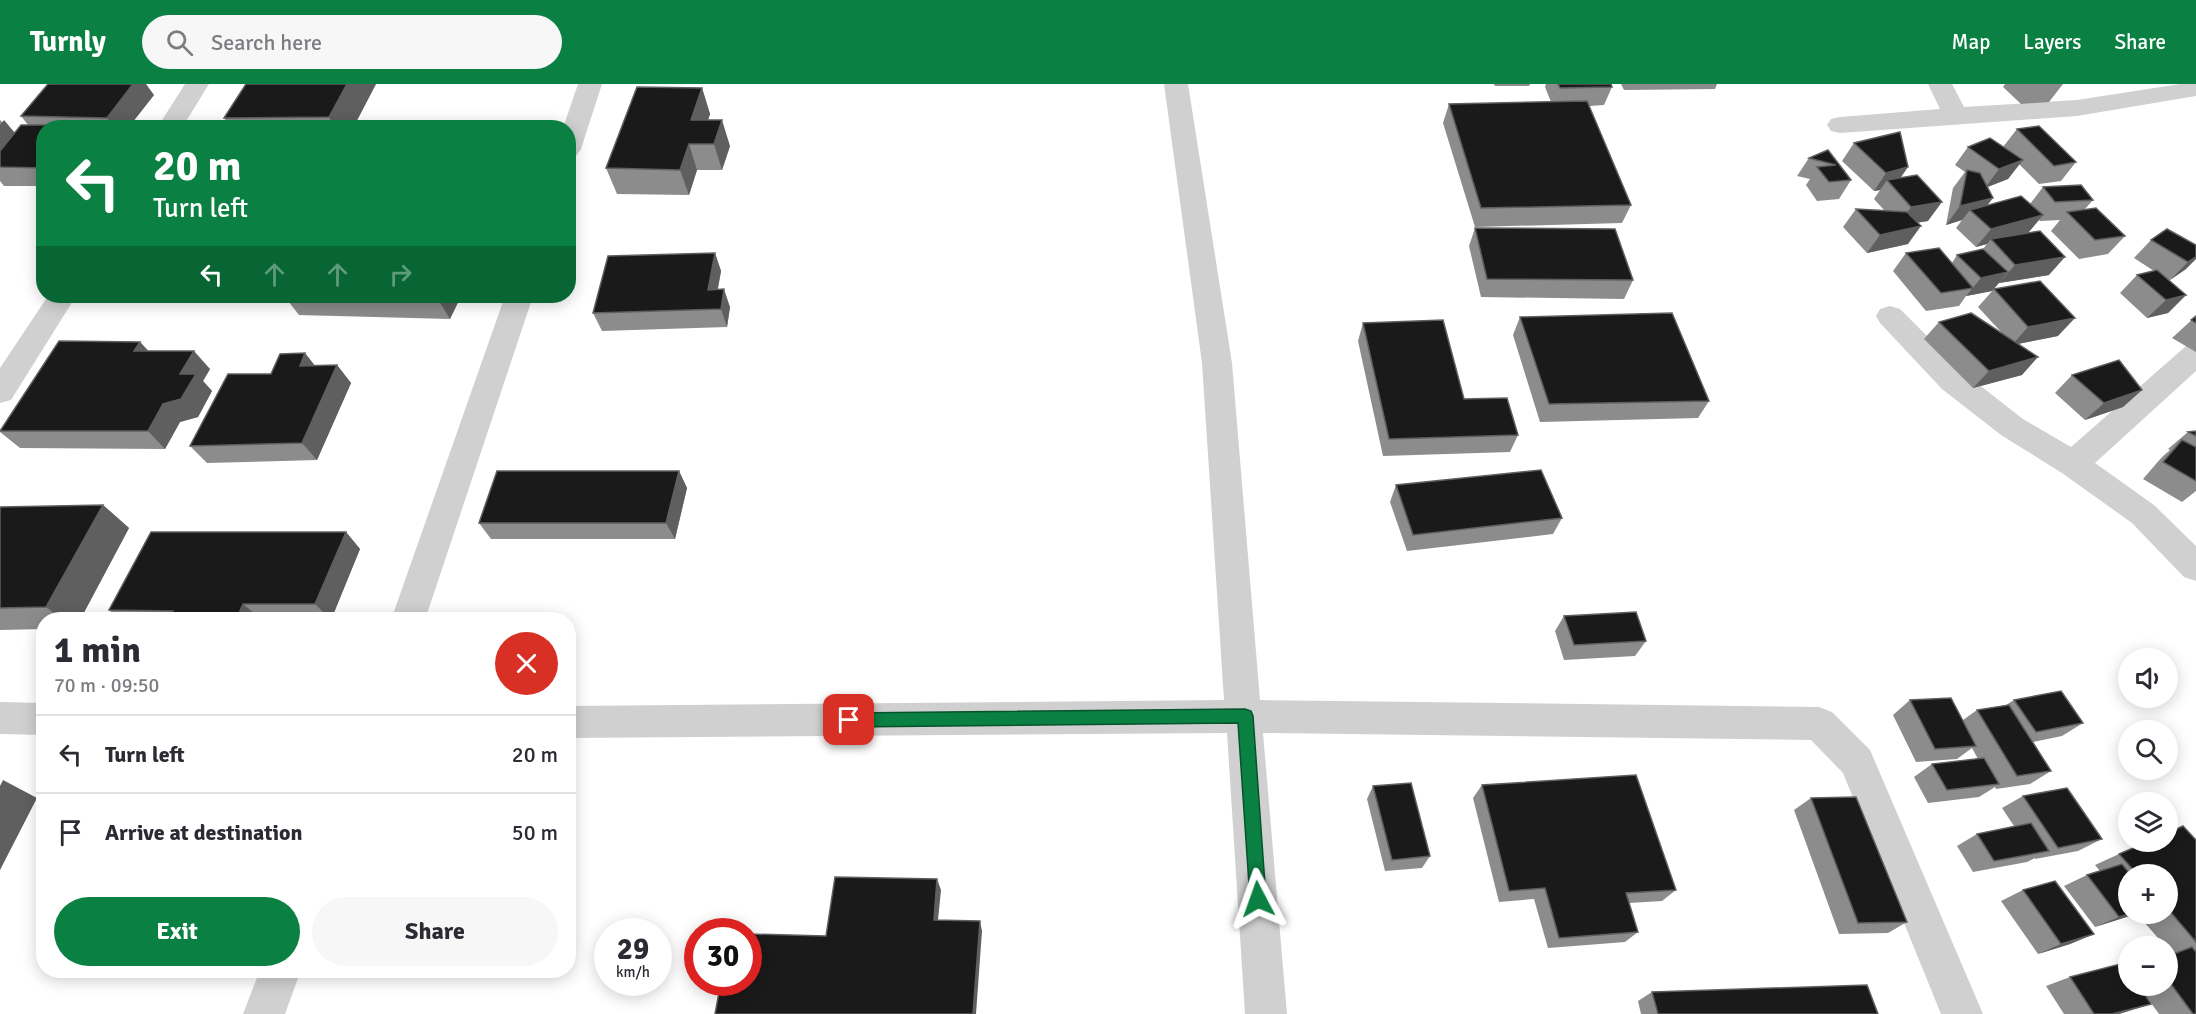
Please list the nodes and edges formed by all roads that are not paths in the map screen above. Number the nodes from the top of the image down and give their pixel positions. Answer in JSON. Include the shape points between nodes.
{"nodes":[{"id":1,"x":197,"y":84,"type":"edge"},
{"id":2,"x":591,"y":84,"type":"edge"},
{"id":3,"x":1176,"y":84,"type":"edge"},
{"id":4,"x":1940,"y":84,"type":"edge"},
{"id":5,"x":2196,"y":89,"type":"edge"},
{"id":6,"x":1956,"y":115,"type":"junction"},
{"id":7,"x":174,"y":120,"type":"edge"},
{"id":8,"x":1840,"y":125,"type":"dead end"},
{"id":9,"x":576,"y":126,"type":"edge"},
{"id":10,"x":57,"y":303,"type":"edge"},
{"id":11,"x":517,"y":303,"type":"edge"},
{"id":12,"x":1890,"y":316,"type":"dead end"},
{"id":13,"x":2196,"y":354,"type":"edge"},
{"id":14,"x":0,"y":392,"type":"edge"},
{"id":15,"x":2073,"y":464,"type":"junction"},
{"id":16,"x":2196,"y":567,"type":"edge"},
{"id":17,"x":411,"y":612,"type":"edge"},
{"id":18,"x":1245,"y":716,"type":"junction"},
{"id":19,"x":0,"y":718,"type":"edge"},
{"id":20,"x":36,"y":719,"type":"edge"},
{"id":21,"x":576,"y":722,"type":"edge"},
{"id":22,"x":277,"y":978,"type":"edge"},
{"id":23,"x":264,"y":1014,"type":"edge"},
{"id":24,"x":1266,"y":1014,"type":"edge"},
{"id":25,"x":1962,"y":1014,"type":"edge"}],
"edges":[{"from":1,"to":7,"type":"street"},
{"from":2,"to":9,"type":"street"},
{"from":3,"to":18,"type":"street","via":[[1217,363]]},
{"from":4,"to":6,"type":"street"},
{"from":5,"to":6,"type":"street","via":[[2077,108]]},
{"from":6,"to":8,"type":"street"},
{"from":10,"to":14,"type":"street"},
{"from":11,"to":17,"type":"street"},
{"from":12,"to":15,"type":"street","via":[[1953,381],[2012,427]]},
{"from":13,"to":15,"type":"street"},
{"from":15,"to":16,"type":"street","via":[[2143,514]]},
{"from":18,"to":21,"type":"street"},
{"from":18,"to":24,"type":"street"},
{"from":18,"to":25,"type":"street","via":[[1819,724],[1857,762]]},
{"from":19,"to":20,"type":"street"},
{"from":22,"to":23,"type":"street"}]}
